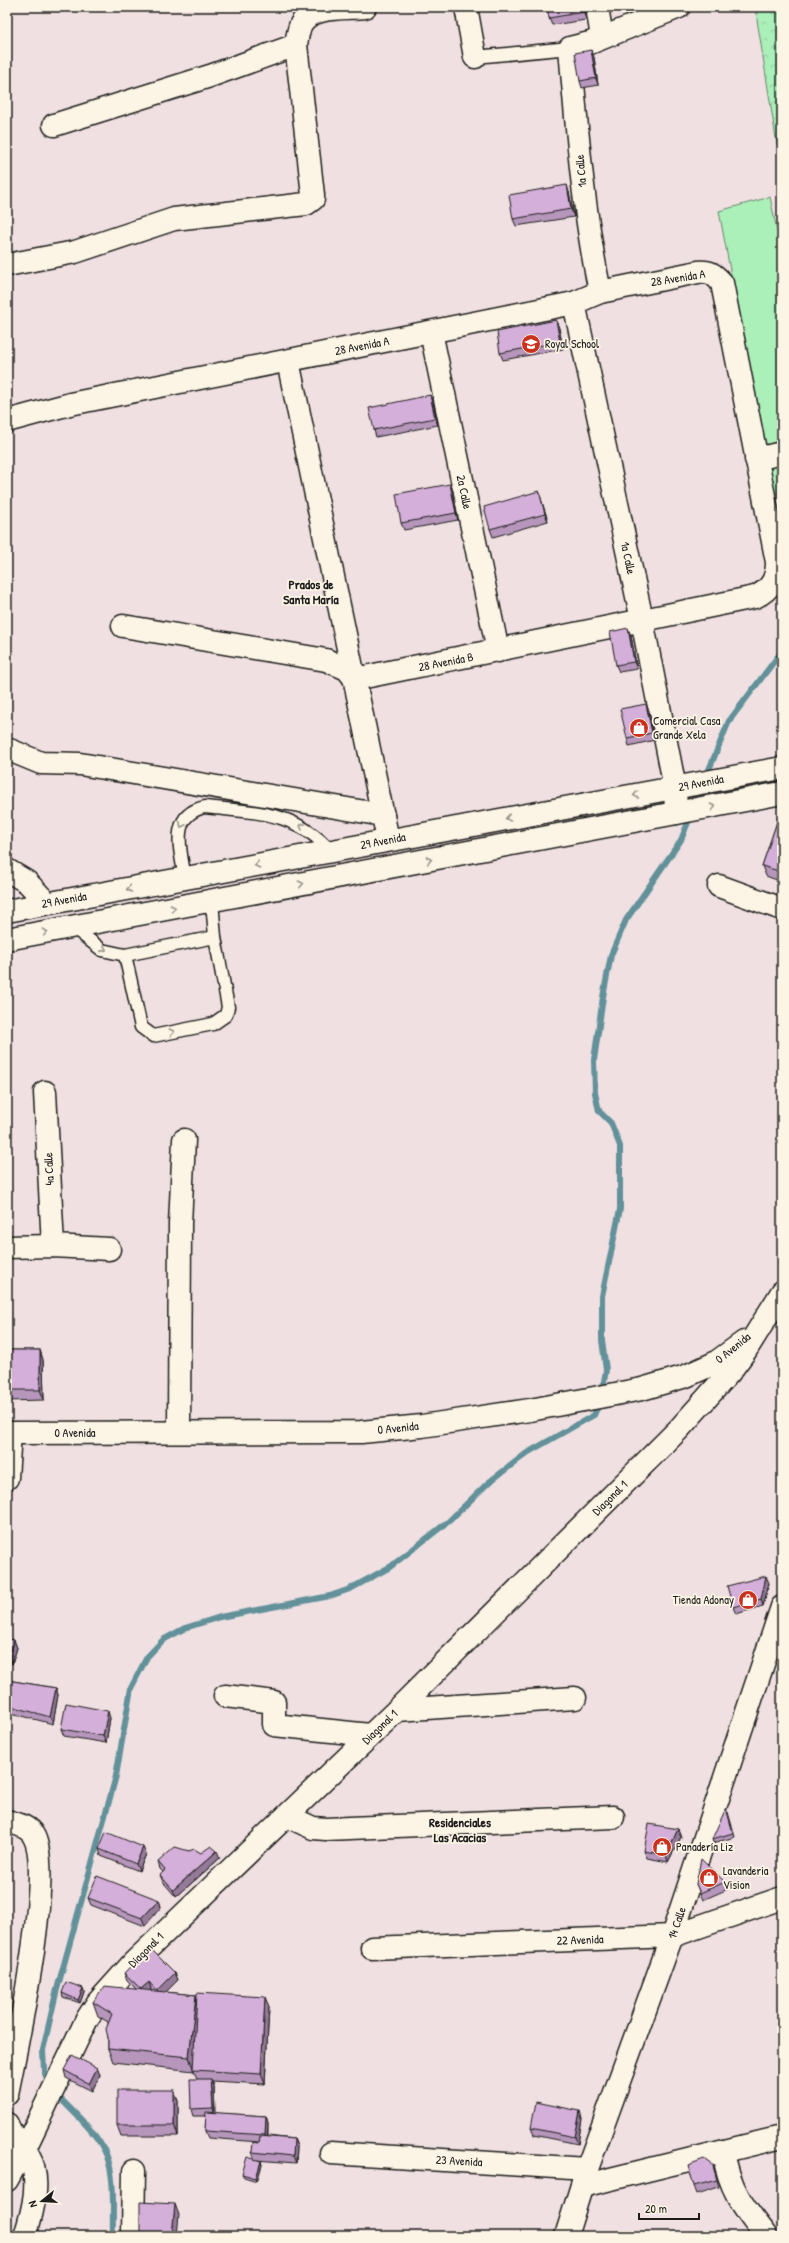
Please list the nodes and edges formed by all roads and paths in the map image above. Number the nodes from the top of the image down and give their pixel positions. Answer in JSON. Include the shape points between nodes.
{"nodes":[{"id":1,"x":365,"y":7,"type":"edge"},
{"id":2,"x":466,"y":7,"type":"edge"},
{"id":3,"x":597,"y":7,"type":"edge"},
{"id":4,"x":679,"y":7,"type":"edge"},
{"id":5,"x":602,"y":37,"type":"junction"},
{"id":6,"x":296,"y":45,"type":"junction"},
{"id":7,"x":570,"y":48,"type":"junction"},
{"id":8,"x":475,"y":57,"type":"joint"},
{"id":9,"x":54,"y":125,"type":"dead end"},
{"id":10,"x":7,"y":265,"type":"edge"},
{"id":11,"x":600,"y":292,"type":"junction"},
{"id":12,"x":574,"y":304,"type":"junction"},
{"id":13,"x":431,"y":332,"type":"junction"},
{"id":14,"x":288,"y":361,"type":"junction"},
{"id":15,"x":7,"y":421,"type":"edge"},
{"id":16,"x":782,"y":453,"type":"edge"},
{"id":17,"x":756,"y":459,"type":"junction"},
{"id":18,"x":642,"y":620,"type":"junction"},
{"id":19,"x":124,"y":626,"type":"dead end"},
{"id":20,"x":498,"y":651,"type":"junction"},
{"id":21,"x":355,"y":679,"type":"junction"},
{"id":22,"x":7,"y":749,"type":"edge"},
{"id":23,"x":782,"y":768,"type":"edge"},
{"id":24,"x":679,"y":787,"type":"junction"},
{"id":25,"x":782,"y":793,"type":"edge"},
{"id":26,"x":680,"y":813,"type":"junction"},
{"id":27,"x":383,"y":815,"type":"junction"},
{"id":28,"x":388,"y":840,"type":"junction"},
{"id":29,"x":331,"y":851,"type":"junction"},
{"id":30,"x":7,"y":870,"type":"edge"},
{"id":31,"x":185,"y":878,"type":"junction"},
{"id":32,"x":719,"y":886,"type":"dead end"},
{"id":33,"x":212,"y":901,"type":"junction"},
{"id":34,"x":47,"y":903,"type":"junction"},
{"id":35,"x":782,"y":909,"type":"edge"},
{"id":36,"x":7,"y":911,"type":"edge"},
{"id":37,"x":73,"y":927,"type":"junction"},
{"id":38,"x":215,"y":937,"type":"junction"},
{"id":39,"x":7,"y":939,"type":"edge"},
{"id":40,"x":125,"y":955,"type":"junction"},
{"id":41,"x":45,"y":1092,"type":"dead end"},
{"id":42,"x":184,"y":1140,"type":"dead end"},
{"id":43,"x":53,"y":1246,"type":"junction"},
{"id":44,"x":7,"y":1247,"type":"edge"},
{"id":45,"x":109,"y":1249,"type":"dead end"},
{"id":46,"x":782,"y":1292,"type":"edge"},
{"id":47,"x":764,"y":1318,"type":"junction"},
{"id":48,"x":179,"y":1432,"type":"junction"},
{"id":49,"x":8,"y":1433,"type":"edge"},
{"id":50,"x":7,"y":1478,"type":"edge"},
{"id":51,"x":781,"y":1613,"type":"edge"},
{"id":52,"x":225,"y":1696,"type":"dead end"},
{"id":53,"x":575,"y":1698,"type":"dead end"},
{"id":54,"x":397,"y":1710,"type":"junction"},
{"id":55,"x":370,"y":1735,"type":"junction"},
{"id":56,"x":288,"y":1816,"type":"junction"},
{"id":57,"x":613,"y":1817,"type":"dead end"},
{"id":58,"x":7,"y":1821,"type":"edge"},
{"id":59,"x":782,"y":1898,"type":"edge"},
{"id":60,"x":672,"y":1936,"type":"junction"},
{"id":61,"x":372,"y":1948,"type":"dead end"},
{"id":62,"x":7,"y":2094,"type":"edge"},
{"id":63,"x":7,"y":2124,"type":"edge"},
{"id":64,"x":782,"y":2137,"type":"edge"},
{"id":65,"x":24,"y":2148,"type":"junction"},
{"id":66,"x":723,"y":2150,"type":"junction"},
{"id":67,"x":332,"y":2153,"type":"dead end"},
{"id":68,"x":134,"y":2170,"type":"dead end"},
{"id":69,"x":585,"y":2177,"type":"junction"},
{"id":70,"x":7,"y":2180,"type":"edge"},
{"id":71,"x":25,"y":2236,"type":"edge"},
{"id":72,"x":133,"y":2236,"type":"edge"},
{"id":73,"x":566,"y":2236,"type":"edge"},
{"id":74,"x":766,"y":2236,"type":"edge"}],
"edges":[{"from":1,"to":6,"type":"street","via":[[317,11],[311,14],[301,24]]},
{"from":2,"to":8,"type":"street"},
{"from":3,"to":5,"type":"street"},
{"from":4,"to":5,"type":"street"},
{"from":5,"to":7,"type":"street"},
{"from":6,"to":9,"type":"street","via":[[210,76]]},
{"from":6,"to":10,"type":"street","via":[[313,195],[311,201],[306,204],[174,219],[75,252]]},
{"from":7,"to":8,"type":"lane"},
{"from":7,"to":11,"type":"street","name":"1a Calle","via":[[582,189]]},
{"from":11,"to":12,"type":"street","name":"28 Avenida A"},
{"from":11,"to":17,"type":"street","name":"28 Avenida A","via":[[698,272],[716,275],[722,283],[725,296]]},
{"from":12,"to":13,"type":"street","name":"28 Avenida A"},
{"from":12,"to":18,"type":"street","name":"1a Calle"},
{"from":13,"to":14,"type":"street","name":"28 Avenida A"},
{"from":13,"to":20,"type":"street","name":"2a Calle"},
{"from":14,"to":15,"type":"street","name":"28 Avenida A","via":[[70,404]]},
{"from":14,"to":21,"type":"street"},
{"from":16,"to":17,"type":"street"},
{"from":17,"to":18,"type":"street","name":"28 Avenida B","via":[[777,562],[775,579],[770,587],[755,597]]},
{"from":18,"to":20,"type":"street","name":"28 Avenida B"},
{"from":18,"to":24,"type":"street","name":"1a Calle"},
{"from":19,"to":21,"type":"street","via":[[326,660],[347,669]]},
{"from":20,"to":21,"type":"street","name":"28 Avenida B"},
{"from":21,"to":27,"type":"street"},
{"from":22,"to":27,"type":"street","via":[[41,763],[80,764]]},
{"from":23,"to":24,"type":"street","name":"29 Avenida"},
{"from":24,"to":26,"type":"street","name":"1a Calle"},
{"from":24,"to":28,"type":"street","name":"29 Avenida","one_way":true},
{"from":26,"to":25,"type":"street","one_way":true},
{"from":33,"to":26,"type":"street","one_way":true},
{"from":27,"to":28,"type":"street"},
{"from":28,"to":29,"type":"street","name":"29 Avenida"},
{"from":29,"to":31,"type":"street","name":"29 Avenida","one_way":true},
{"from":29,"to":31,"type":"lane","one_way":true,"via":[[318,837],[290,820],[278,816],[206,807],[188,814],[179,831]]},
{"from":30,"to":34,"type":"street","via":[[27,882]]},
{"from":31,"to":34,"type":"street","name":"29 Avenida","one_way":true},
{"from":32,"to":35,"type":"street"},
{"from":37,"to":33,"type":"street","one_way":true},
{"from":33,"to":38,"type":"lane"},
{"from":34,"to":36,"type":"street","name":"29 Avenida"},
{"from":39,"to":37,"type":"street","one_way":true},
{"from":37,"to":40,"type":"lane","one_way":true,"via":[[102,950]]},
{"from":38,"to":40,"type":"lane"},
{"from":40,"to":38,"type":"lane","one_way":true,"via":[[141,1027],[153,1036],[213,1024],[226,1015],[228,1007]]},
{"from":41,"to":43,"type":"street","name":"4a Calle"},
{"from":42,"to":48,"type":"street","via":[[180,1224]]},
{"from":43,"to":44,"type":"street"},
{"from":43,"to":45,"type":"street"},
{"from":46,"to":47,"type":"street","name":"Diagonal 1"},
{"from":47,"to":48,"type":"street","name":"0 Avenida","via":[[750,1336],[715,1364],[642,1389],[537,1409],[383,1430]]},
{"from":47,"to":54,"type":"street","name":"Diagonal 1","via":[[756,1335],[729,1373],[679,1429]]},
{"from":48,"to":49,"type":"street","name":"0 Avenida"},
{"from":49,"to":50,"type":"street"},
{"from":51,"to":60,"type":"street","name":"14 Calle"},
{"from":52,"to":55,"type":"street","via":[[274,1702],[274,1725]]},
{"from":53,"to":54,"type":"street"},
{"from":54,"to":55,"type":"street","name":"Diagonal 1"},
{"from":55,"to":56,"type":"street","name":"Diagonal 1"},
{"from":56,"to":57,"type":"street","via":[[313,1828],[326,1829]]},
{"from":56,"to":65,"type":"street","name":"Diagonal 1","via":[[132,1963],[92,2009]]},
{"from":58,"to":62,"type":"street","via":[[25,1827],[34,1836],[40,1870],[31,1963]]},
{"from":59,"to":60,"type":"street","name":"22 Avenida"},
{"from":60,"to":61,"type":"street","name":"22 Avenida"},
{"from":60,"to":69,"type":"street","name":"14 Calle"},
{"from":63,"to":65,"type":"street","via":[[13,2136]]},
{"from":64,"to":66,"type":"street","name":"23 Avenida"},
{"from":65,"to":70,"type":"street","name":"Diagonal 1"},
{"from":65,"to":71,"type":"street","via":[[34,2171],[35,2202]]},
{"from":66,"to":69,"type":"street","name":"23 Avenida"},
{"from":66,"to":74,"type":"street","via":[[737,2197]]},
{"from":67,"to":69,"type":"street","name":"23 Avenida"},
{"from":68,"to":72,"type":"street"},
{"from":69,"to":73,"type":"street","name":"14 Calle"}]}
